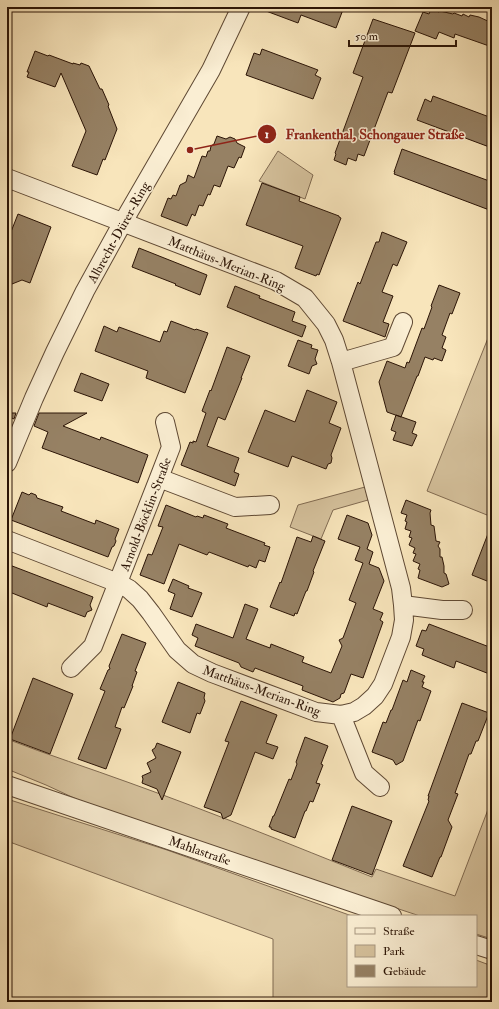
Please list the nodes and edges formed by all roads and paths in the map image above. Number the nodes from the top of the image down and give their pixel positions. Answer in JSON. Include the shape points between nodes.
{"nodes":[{"id":1,"x":241,"y":7,"type":"edge"},
{"id":2,"x":7,"y":178,"type":"edge"},
{"id":3,"x":123,"y":222,"type":"junction"},
{"id":4,"x":403,"y":322,"type":"dead end"},
{"id":5,"x":341,"y":362,"type":"junction"},
{"id":6,"x":165,"y":422,"type":"dead end"},
{"id":7,"x":7,"y":463,"type":"edge"},
{"id":8,"x":159,"y":478,"type":"junction"},
{"id":9,"x":270,"y":506,"type":"dead end"},
{"id":10,"x":7,"y":540,"type":"edge"},
{"id":11,"x":118,"y":583,"type":"junction"},
{"id":12,"x":403,"y":605,"type":"junction"},
{"id":13,"x":463,"y":610,"type":"dead end"},
{"id":14,"x":71,"y":668,"type":"dead end"},
{"id":15,"x":342,"y":715,"type":"junction"},
{"id":16,"x":7,"y":785,"type":"edge"},
{"id":17,"x":380,"y":787,"type":"dead end"},
{"id":18,"x":389,"y":915,"type":"edge"},
{"id":19,"x":477,"y":945,"type":"edge"},
{"id":20,"x":492,"y":950,"type":"edge"}],
"edges":[{"from":1,"to":3,"type":"street","name":"Albrecht-Dürer-Ring","via":[[211,70]]},
{"from":2,"to":3,"type":"street","name":"Matthäus-Merian-Ring"},
{"from":3,"to":5,"type":"street","name":"Matthäus-Merian-Ring","via":[[276,281],[305,298],[326,324]]},
{"from":3,"to":7,"type":"street","name":"Albrecht-Dürer-Ring","via":[[55,352]]},
{"from":4,"to":5,"type":"street","via":[[394,347]]},
{"from":5,"to":12,"type":"street","name":"Matthäus-Merian-Ring","via":[[401,588]]},
{"from":6,"to":8,"type":"street","name":"Arnold-Böcklin-Straße","via":[[171,447]]},
{"from":8,"to":9,"type":"street","via":[[235,507]]},
{"from":8,"to":11,"type":"street","name":"Arnold-Böcklin-Straße"},
{"from":10,"to":11,"type":"street","name":"Matthäus-Merian-Ring"},
{"from":11,"to":14,"type":"street","name":"Arnold-Böcklin-Straße","via":[[93,646]]},
{"from":11,"to":15,"type":"street","name":"Matthäus-Merian-Ring","via":[[140,599],[176,650],[193,664],[316,712]]},
{"from":12,"to":13,"type":"street"},
{"from":12,"to":15,"type":"street","name":"Matthäus-Merian-Ring","via":[[401,637],[383,684],[364,706]]},
{"from":15,"to":17,"type":"street","via":[[364,773]]},
{"from":16,"to":18,"type":"street","name":"Mahlastraße"},
{"from":19,"to":20,"type":"street"}]}
